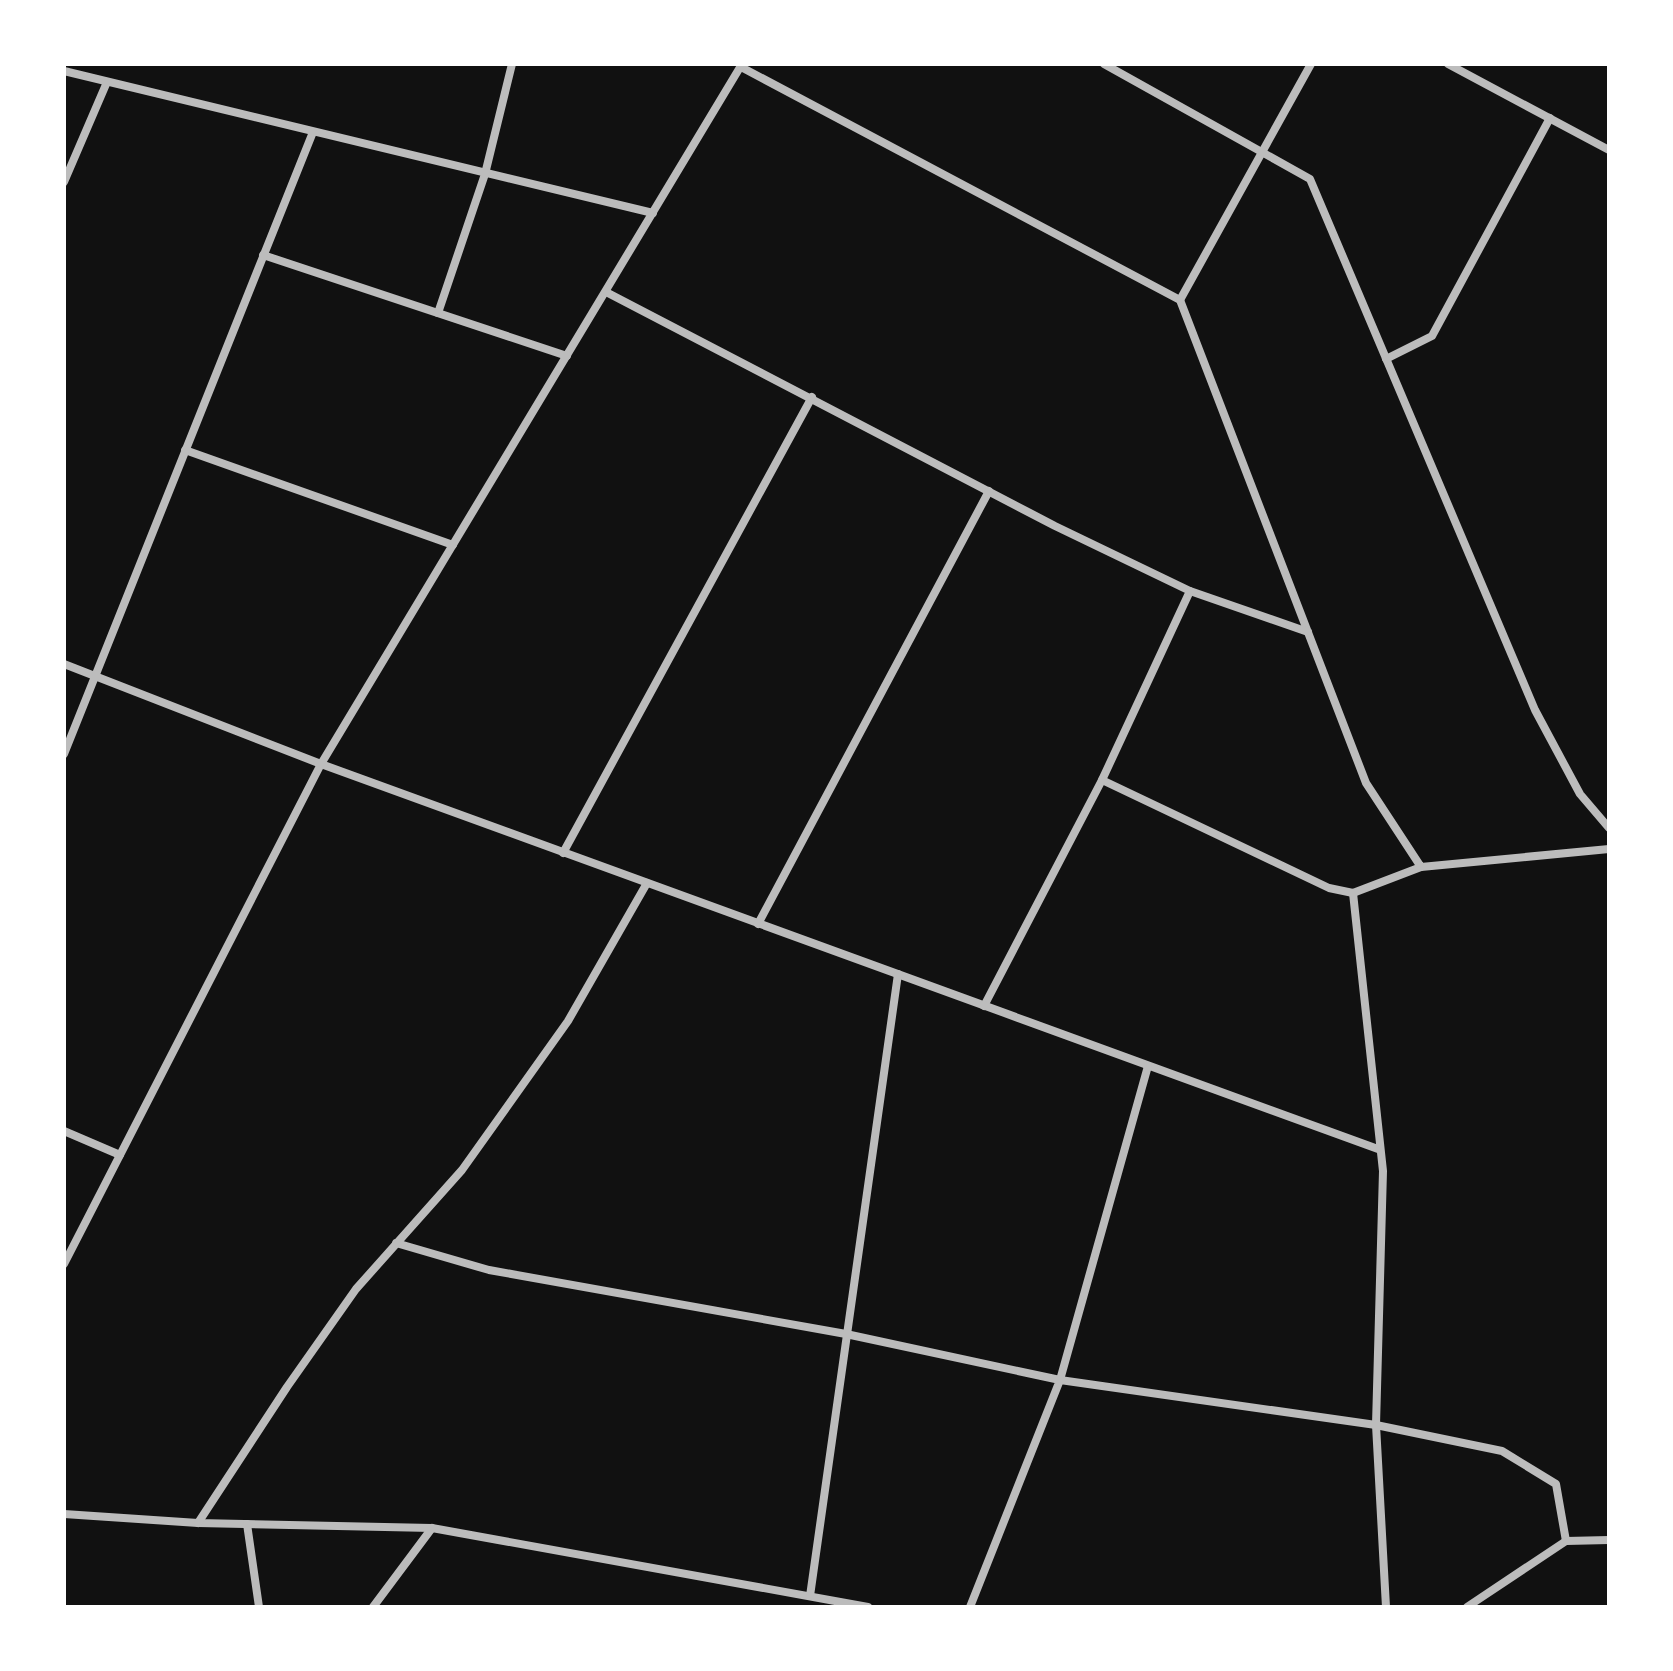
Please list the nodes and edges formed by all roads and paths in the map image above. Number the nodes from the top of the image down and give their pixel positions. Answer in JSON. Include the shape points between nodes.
{"nodes":[{"id":1,"x":512,"y":64,"type":"edge"},
{"id":2,"x":1104,"y":64,"type":"edge"},
{"id":3,"x":1311,"y":64,"type":"edge"},
{"id":4,"x":1448,"y":64,"type":"edge"},
{"id":5,"x":742,"y":65,"type":"edge"},
{"id":6,"x":64,"y":71,"type":"edge"},
{"id":7,"x":107,"y":82,"type":"junction"},
{"id":8,"x":1550,"y":118,"type":"junction"},
{"id":9,"x":313,"y":132,"type":"junction"},
{"id":10,"x":1609,"y":150,"type":"edge"},
{"id":11,"x":1262,"y":152,"type":"junction"},
{"id":12,"x":485,"y":174,"type":"junction"},
{"id":13,"x":64,"y":182,"type":"edge"},
{"id":14,"x":653,"y":213,"type":"junction"},
{"id":15,"x":263,"y":255,"type":"junction"},
{"id":16,"x":606,"y":292,"type":"junction"},
{"id":17,"x":1180,"y":300,"type":"junction"},
{"id":18,"x":438,"y":313,"type":"junction"},
{"id":19,"x":567,"y":356,"type":"junction"},
{"id":20,"x":1386,"y":359,"type":"junction"},
{"id":21,"x":812,"y":397,"type":"junction"},
{"id":22,"x":185,"y":450,"type":"junction"},
{"id":23,"x":989,"y":491,"type":"junction"},
{"id":24,"x":453,"y":545,"type":"junction"},
{"id":25,"x":1190,"y":591,"type":"junction"},
{"id":26,"x":1308,"y":632,"type":"junction"},
{"id":27,"x":64,"y":664,"type":"edge"},
{"id":28,"x":95,"y":676,"type":"junction"},
{"id":29,"x":64,"y":754,"type":"edge"},
{"id":30,"x":321,"y":764,"type":"junction"},
{"id":31,"x":1102,"y":780,"type":"junction"},
{"id":32,"x":1609,"y":828,"type":"edge"},
{"id":33,"x":1609,"y":849,"type":"edge"},
{"id":34,"x":563,"y":853,"type":"junction"},
{"id":35,"x":1421,"y":867,"type":"junction"},
{"id":36,"x":647,"y":883,"type":"junction"},
{"id":37,"x":1353,"y":893,"type":"junction"},
{"id":38,"x":758,"y":924,"type":"junction"},
{"id":39,"x":898,"y":974,"type":"junction"},
{"id":40,"x":984,"y":1006,"type":"junction"},
{"id":41,"x":1148,"y":1066,"type":"junction"},
{"id":42,"x":64,"y":1131,"type":"edge"},
{"id":43,"x":1378,"y":1149,"type":"junction"},
{"id":44,"x":120,"y":1155,"type":"junction"},
{"id":45,"x":396,"y":1243,"type":"junction"},
{"id":46,"x":64,"y":1264,"type":"edge"},
{"id":47,"x":846,"y":1334,"type":"junction"},
{"id":48,"x":1060,"y":1380,"type":"junction"},
{"id":49,"x":1376,"y":1425,"type":"junction"},
{"id":50,"x":64,"y":1514,"type":"edge"},
{"id":51,"x":198,"y":1523,"type":"junction"},
{"id":52,"x":247,"y":1524,"type":"junction"},
{"id":53,"x":432,"y":1528,"type":"junction"},
{"id":54,"x":1609,"y":1540,"type":"edge"},
{"id":55,"x":1566,"y":1541,"type":"junction"},
{"id":56,"x":810,"y":1596,"type":"junction"},
{"id":57,"x":259,"y":1607,"type":"edge"},
{"id":58,"x":373,"y":1607,"type":"edge"},
{"id":59,"x":868,"y":1607,"type":"edge"},
{"id":60,"x":970,"y":1607,"type":"edge"},
{"id":61,"x":1386,"y":1607,"type":"edge"},
{"id":62,"x":1467,"y":1607,"type":"edge"}],
"edges":[{"from":1,"to":12,"type":"street"},
{"from":2,"to":11,"type":"street"},
{"from":3,"to":11,"type":"street"},
{"from":4,"to":8,"type":"street"},
{"from":5,"to":14,"type":"street"},
{"from":5,"to":17,"type":"street"},
{"from":6,"to":7,"type":"street"},
{"from":7,"to":9,"type":"street"},
{"from":7,"to":13,"type":"street"},
{"from":8,"to":10,"type":"street"},
{"from":8,"to":20,"type":"street","via":[[1432,336]]},
{"from":9,"to":12,"type":"street"},
{"from":9,"to":15,"type":"street"},
{"from":11,"to":17,"type":"street"},
{"from":11,"to":20,"type":"street","via":[[1310,179]]},
{"from":12,"to":14,"type":"street"},
{"from":12,"to":18,"type":"street"},
{"from":14,"to":16,"type":"street"},
{"from":15,"to":18,"type":"street"},
{"from":15,"to":22,"type":"street"},
{"from":16,"to":19,"type":"street"},
{"from":16,"to":21,"type":"street"},
{"from":17,"to":26,"type":"street"},
{"from":18,"to":19,"type":"street"},
{"from":19,"to":24,"type":"street"},
{"from":20,"to":32,"type":"street","via":[[1535,710],[1580,794]]},
{"from":21,"to":23,"type":"street"},
{"from":21,"to":34,"type":"street"},
{"from":22,"to":24,"type":"street"},
{"from":22,"to":28,"type":"street"},
{"from":23,"to":25,"type":"street"},
{"from":23,"to":38,"type":"street"},
{"from":24,"to":30,"type":"street"},
{"from":25,"to":26,"type":"street"},
{"from":25,"to":31,"type":"street"},
{"from":26,"to":35,"type":"street","via":[[1366,783]]},
{"from":27,"to":28,"type":"street"},
{"from":28,"to":29,"type":"street"},
{"from":28,"to":30,"type":"street"},
{"from":30,"to":34,"type":"street"},
{"from":30,"to":44,"type":"street"},
{"from":31,"to":37,"type":"street","via":[[1329,888]]},
{"from":31,"to":40,"type":"street"},
{"from":33,"to":35,"type":"street"},
{"from":34,"to":36,"type":"street"},
{"from":35,"to":37,"type":"street"},
{"from":36,"to":38,"type":"street"},
{"from":36,"to":45,"type":"street","via":[[568,1021],[462,1170]]},
{"from":37,"to":43,"type":"street"},
{"from":38,"to":39,"type":"street"},
{"from":39,"to":40,"type":"street"},
{"from":39,"to":47,"type":"street"},
{"from":40,"to":41,"type":"street"},
{"from":41,"to":43,"type":"street"},
{"from":41,"to":48,"type":"street"},
{"from":42,"to":44,"type":"street"},
{"from":43,"to":49,"type":"street","via":[[1383,1171]]},
{"from":44,"to":46,"type":"street"},
{"from":45,"to":47,"type":"street","via":[[489,1270]]},
{"from":45,"to":51,"type":"street","via":[[356,1289]]},
{"from":47,"to":48,"type":"street"},
{"from":47,"to":56,"type":"street"},
{"from":48,"to":49,"type":"street"},
{"from":48,"to":60,"type":"street"},
{"from":49,"to":55,"type":"street","via":[[1502,1451],[1556,1484]]},
{"from":49,"to":61,"type":"street"},
{"from":50,"to":51,"type":"street"},
{"from":51,"to":52,"type":"street"},
{"from":52,"to":53,"type":"street"},
{"from":52,"to":57,"type":"street"},
{"from":53,"to":56,"type":"street"},
{"from":53,"to":58,"type":"street"},
{"from":54,"to":55,"type":"street"},
{"from":55,"to":62,"type":"street"},
{"from":56,"to":59,"type":"street"}]}
